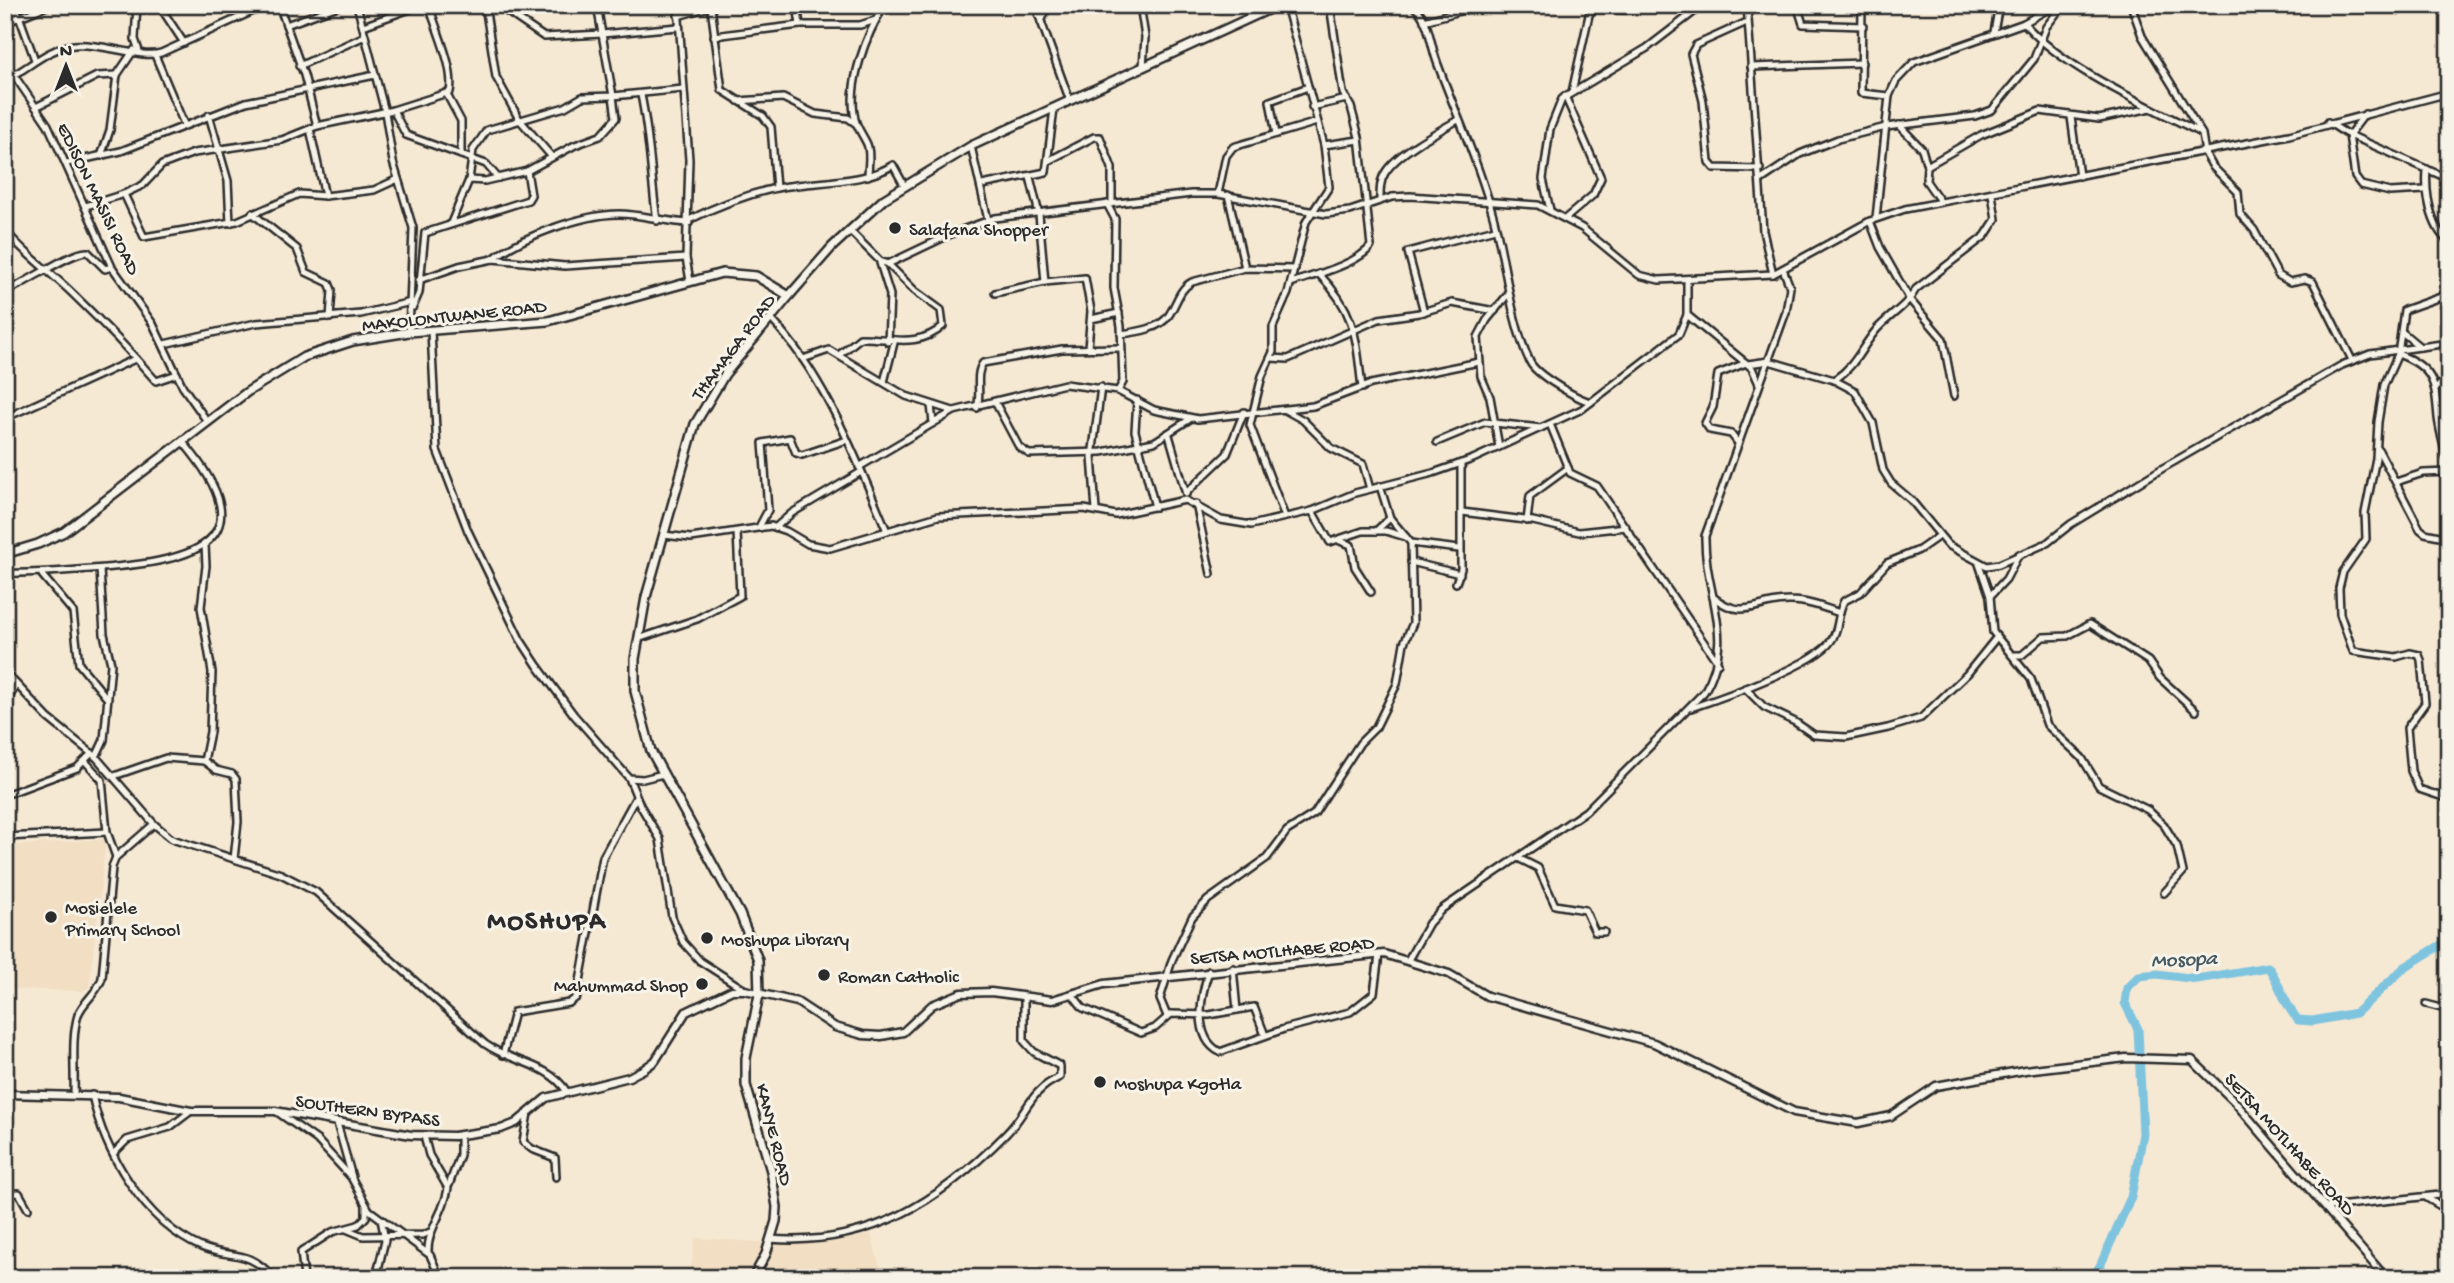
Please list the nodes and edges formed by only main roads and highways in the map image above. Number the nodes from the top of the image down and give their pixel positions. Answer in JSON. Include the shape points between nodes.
{"nodes":[{"id":1,"x":1278,"y":5,"type":"edge"},
{"id":2,"x":789,"y":296,"type":"junction"},
{"id":3,"x":5,"y":554,"type":"edge"},
{"id":4,"x":759,"y":995,"type":"joint"},
{"id":5,"x":753,"y":1278,"type":"edge"}],
"edges":[{"from":1,"to":2,"type":"main road","name":"THAMAGA ROAD","via":[[971,146],[904,186],[849,230]]},
{"from":2,"to":3,"type":"main road","name":"MAKOLONTWANE ROAD","via":[[767,281],[743,273],[722,273],[548,321],[409,332],[353,341],[304,357],[207,421],[64,532]]},
{"from":2,"to":4,"type":"main road","name":"THAMAGA ROAD","via":[[725,374],[695,424],[637,639],[634,673],[637,708],[663,774],[740,915],[758,960]]},
{"from":4,"to":5,"type":"main road","name":"KANYE ROAD","via":[[746,1058],[746,1085],[776,1193],[776,1221]]}]}
